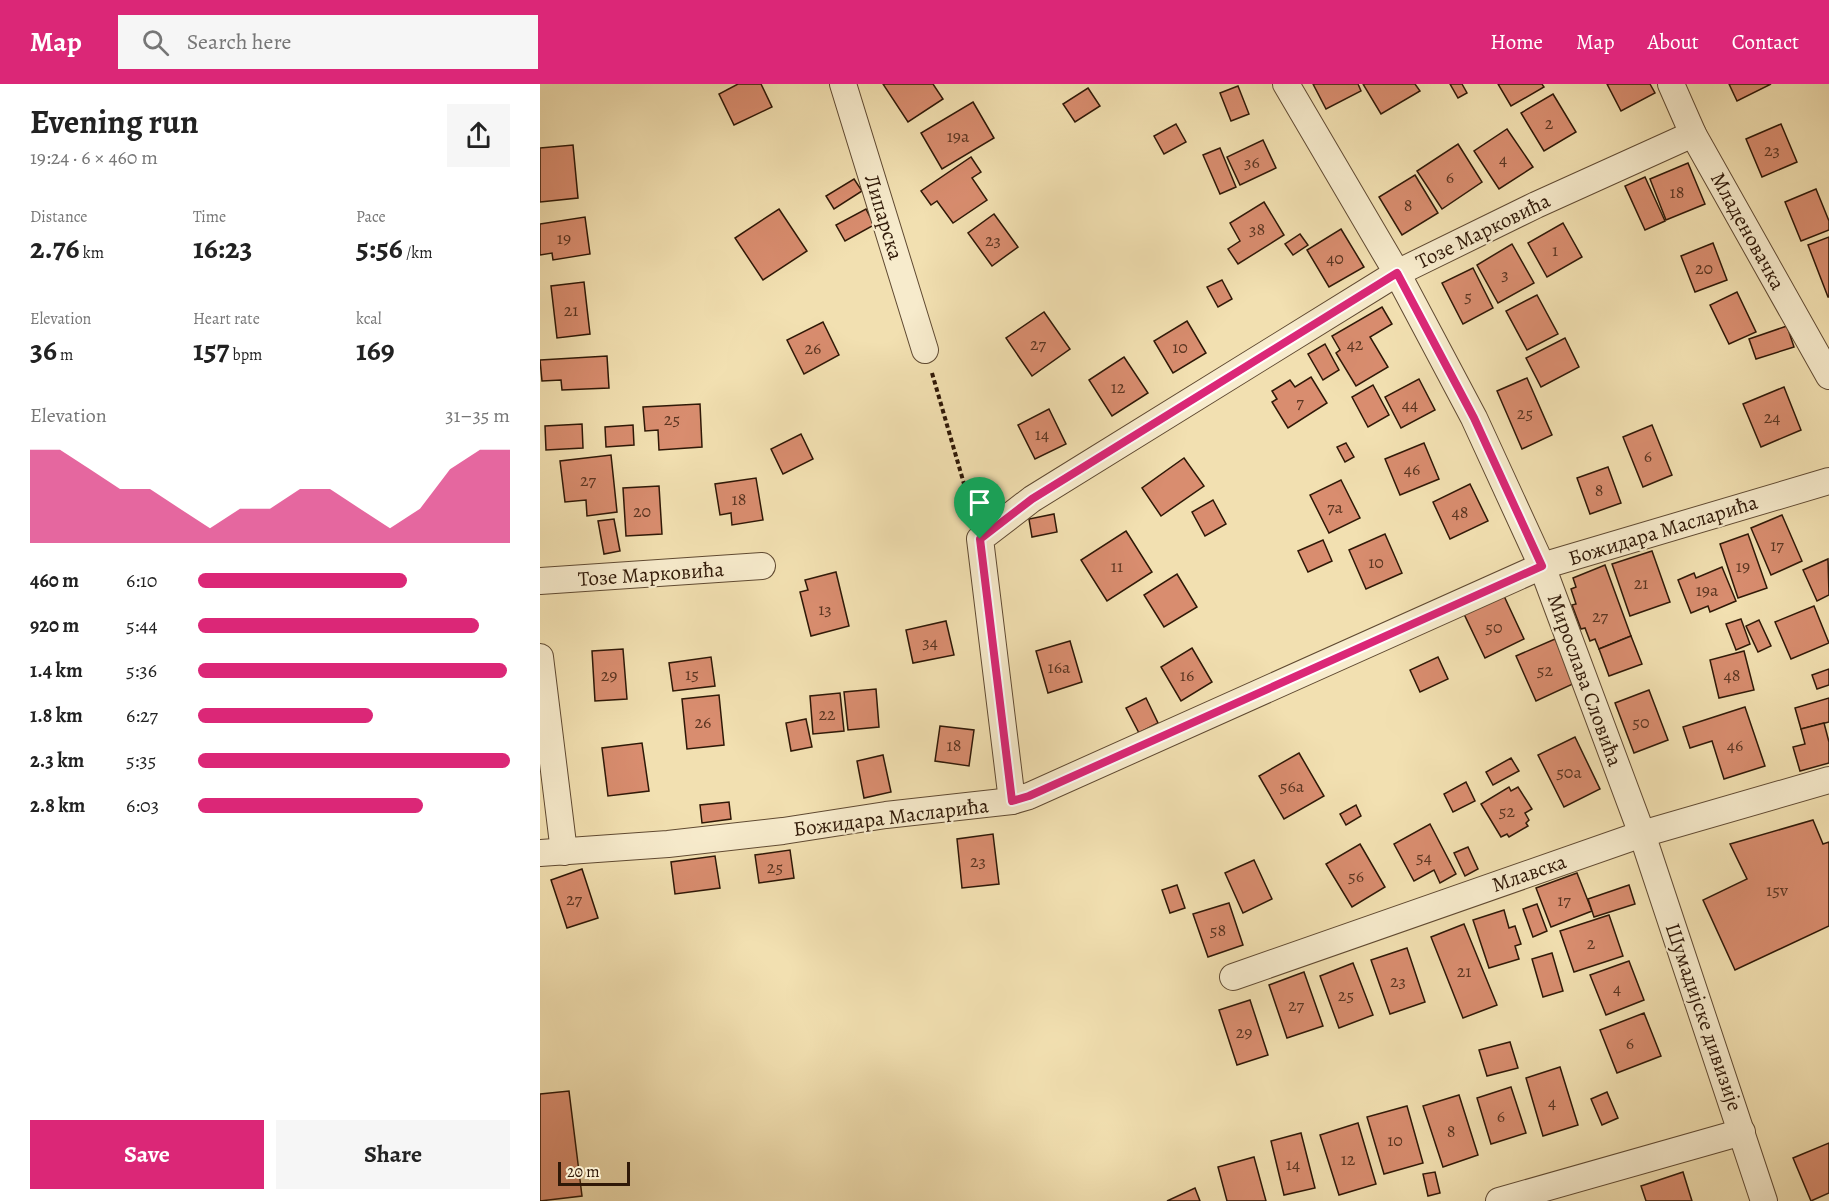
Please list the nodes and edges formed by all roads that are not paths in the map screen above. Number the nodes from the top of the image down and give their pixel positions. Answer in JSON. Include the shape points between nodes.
{"nodes":[{"id":1,"x":843,"y":84,"type":"edge"},
{"id":2,"x":1286,"y":84,"type":"edge"},
{"id":3,"x":1671,"y":84,"type":"edge"},
{"id":4,"x":1693,"y":134,"type":"junction"},
{"id":5,"x":1397,"y":273,"type":"junction"},
{"id":6,"x":926,"y":350,"type":"road end"},
{"id":7,"x":1829,"y":376,"type":"edge"},
{"id":8,"x":1829,"y":481,"type":"edge"},
{"id":9,"x":762,"y":566,"type":"dead end"},
{"id":10,"x":1542,"y":566,"type":"junction"},
{"id":11,"x":540,"y":582,"type":"edge"},
{"id":12,"x":540,"y":657,"type":"edge"},
{"id":13,"x":1829,"y":780,"type":"edge"},
{"id":14,"x":1012,"y":801,"type":"junction"},
{"id":15,"x":1642,"y":834,"type":"junction"},
{"id":16,"x":552,"y":853,"type":"edge"},
{"id":17,"x":1233,"y":977,"type":"dead end"},
{"id":18,"x":1742,"y":1132,"type":"junction"},
{"id":19,"x":1499,"y":1201,"type":"edge"},
{"id":20,"x":1764,"y":1201,"type":"edge"}],
"edges":[{"from":1,"to":6,"type":"street","name":"Липарска"},
{"from":2,"to":5,"type":"street","name":"Мирослава Словића"},
{"from":3,"to":4,"type":"street","name":"Младеновачка"},
{"from":4,"to":5,"type":"street","name":"Тозе Марковића","via":[[1536,204]]},
{"from":4,"to":7,"type":"street","name":"Младеновачка"},
{"from":5,"to":10,"type":"street","name":"Мирослава Словића","via":[[1474,418]]},
{"from":5,"to":14,"type":"street","name":"Тозе Марковића","via":[[1032,499],[980,539]]},
{"from":8,"to":10,"type":"street","name":"Божидара Масларића"},
{"from":9,"to":11,"type":"street","name":"Тозе Марковића"},
{"from":10,"to":14,"type":"street","name":"Божидара Масларића"},
{"from":10,"to":15,"type":"street","name":"Мирослава Словића"},
{"from":12,"to":16,"type":"street"},
{"from":13,"to":15,"type":"street","name":"Млавска"},
{"from":14,"to":16,"type":"street","name":"Божидара Масларића","via":[[783,831]]},
{"from":15,"to":17,"type":"street","name":"Млавска"},
{"from":15,"to":18,"type":"street","name":"Шумадијске дивизије"},
{"from":18,"to":19,"type":"street"},
{"from":18,"to":20,"type":"street","name":"Шумадијске дивизије"}]}
